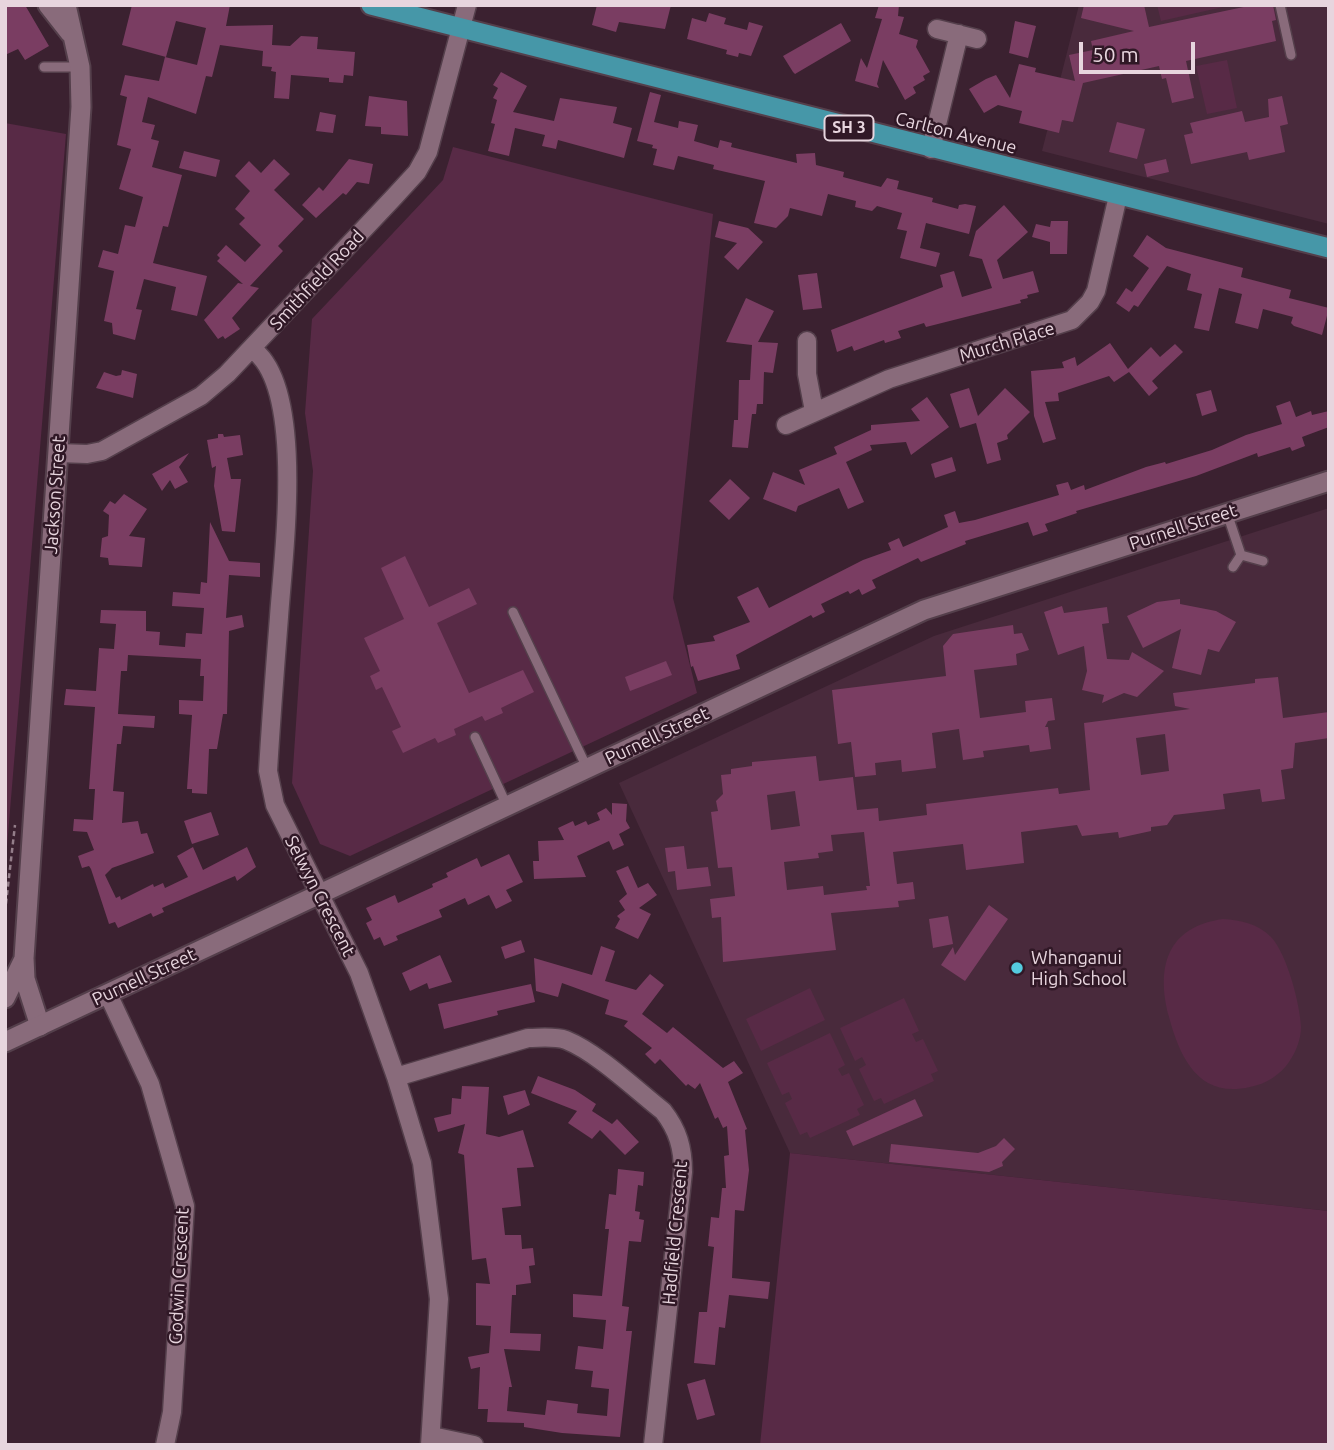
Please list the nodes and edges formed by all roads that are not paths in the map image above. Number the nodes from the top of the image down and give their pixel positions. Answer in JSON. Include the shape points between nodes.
{"nodes":[{"id":1,"x":48,"y":5,"type":"edge"},
{"id":2,"x":66,"y":5,"type":"edge"},
{"id":3,"x":370,"y":5,"type":"edge"},
{"id":4,"x":467,"y":5,"type":"edge"},
{"id":5,"x":1280,"y":5,"type":"edge"},
{"id":6,"x":461,"y":29,"type":"junction"},
{"id":7,"x":937,"y":29,"type":"dead end"},
{"id":8,"x":71,"y":34,"type":"junction"},
{"id":9,"x":958,"y":34,"type":"junction"},
{"id":10,"x":976,"y":40,"type":"dead end"},
{"id":11,"x":1291,"y":55,"type":"dead end"},
{"id":12,"x":44,"y":67,"type":"dead end"},
{"id":13,"x":80,"y":67,"type":"junction"},
{"id":14,"x":931,"y":149,"type":"junction"},
{"id":15,"x":1118,"y":196,"type":"junction"},
{"id":16,"x":1329,"y":248,"type":"edge"},
{"id":17,"x":807,"y":341,"type":"dead end"},
{"id":18,"x":252,"y":349,"type":"junction"},
{"id":19,"x":814,"y":411,"type":"junction"},
{"id":20,"x":786,"y":425,"type":"dead end"},
{"id":21,"x":58,"y":453,"type":"junction"},
{"id":22,"x":1329,"y":481,"type":"edge"},
{"id":23,"x":1227,"y":513,"type":"junction"},
{"id":24,"x":1241,"y":555,"type":"junction"},
{"id":25,"x":1263,"y":561,"type":"dead end"},
{"id":26,"x":1233,"y":568,"type":"dead end"},
{"id":27,"x":513,"y":611,"type":"dead end"},
{"id":28,"x":475,"y":737,"type":"dead end"},
{"id":29,"x":587,"y":769,"type":"junction"},
{"id":30,"x":508,"y":806,"type":"junction"},
{"id":31,"x":318,"y":896,"type":"junction"},
{"id":32,"x":24,"y":958,"type":"junction"},
{"id":33,"x":108,"y":994,"type":"junction"},
{"id":34,"x":5,"y":998,"type":"edge"},
{"id":35,"x":40,"y":1026,"type":"junction"},
{"id":36,"x":5,"y":1042,"type":"edge"},
{"id":37,"x":397,"y":1077,"type":"junction"},
{"id":38,"x":431,"y":1441,"type":"edge"},
{"id":39,"x":165,"y":1445,"type":"edge"},
{"id":40,"x":474,"y":1445,"type":"edge"},
{"id":41,"x":653,"y":1445,"type":"edge"}],
"edges":[{"from":1,"to":8,"type":"main road","name":"Jackson Street"},
{"from":2,"to":8,"type":"main road","name":"Jackson Street"},
{"from":3,"to":6,"type":"highway","name":"Carlton Avenue","number":"SH 3"},
{"from":4,"to":6,"type":"street","name":"Smithfield Road"},
{"from":5,"to":11,"type":"lane"},
{"from":6,"to":14,"type":"highway","name":"Carlton Avenue","number":"SH 3"},
{"from":6,"to":18,"type":"street","name":"Smithfield Road","via":[[436,130],[417,172]]},
{"from":7,"to":9,"type":"street"},
{"from":8,"to":13,"type":"main road","name":"Jackson Street"},
{"from":9,"to":10,"type":"street"},
{"from":9,"to":14,"type":"street"},
{"from":12,"to":13,"type":"lane"},
{"from":13,"to":21,"type":"main road","name":"Jackson Street"},
{"from":14,"to":15,"type":"highway","name":"Carlton Avenue","number":"SH 3"},
{"from":15,"to":16,"type":"highway","name":"Carlton Avenue","number":"SH 3"},
{"from":15,"to":19,"type":"street","name":"Murch Place","via":[[1096,291],[1072,320],[889,379]]},
{"from":17,"to":19,"type":"street"},
{"from":18,"to":21,"type":"street","name":"Smithfield Road","via":[[201,396],[102,451]]},
{"from":18,"to":31,"type":"street","name":"Selwyn Crescent","via":[[268,366],[280,400],[289,481],[270,788]]},
{"from":19,"to":20,"type":"street","name":"Murch Place"},
{"from":21,"to":32,"type":"main road","name":"Jackson Street"},
{"from":22,"to":23,"type":"main road","name":"Purnell Street"},
{"from":23,"to":24,"type":"lane"},
{"from":23,"to":29,"type":"main road","name":"Purnell Street","via":[[924,610]]},
{"from":24,"to":25,"type":"lane"},
{"from":24,"to":26,"type":"lane"},
{"from":27,"to":29,"type":"lane"},
{"from":28,"to":30,"type":"lane"},
{"from":29,"to":30,"type":"main road","name":"Purnell Street"},
{"from":30,"to":31,"type":"main road","name":"Purnell Street"},
{"from":31,"to":33,"type":"main road","name":"Purnell Street"},
{"from":31,"to":37,"type":"street","name":"Selwyn Crescent","via":[[359,973]]},
{"from":32,"to":34,"type":"main road","name":"Jackson Street"},
{"from":32,"to":35,"type":"main road","name":"Jackson Street","via":[[25,979]]},
{"from":33,"to":35,"type":"main road","name":"Purnell Street"},
{"from":33,"to":39,"type":"street","name":"Godwin Crescent","via":[[150,1084],[185,1206],[172,1412]]},
{"from":35,"to":36,"type":"main road","name":"Purnell Street"},
{"from":37,"to":38,"type":"street","name":"Selwyn Crescent","via":[[422,1163],[439,1299]]},
{"from":37,"to":41,"type":"street","name":"Hadfield Crescent","via":[[528,1038],[550,1037],[583,1049],[672,1123],[683,1153],[683,1172]]},
{"from":38,"to":40,"type":"street"}]}
